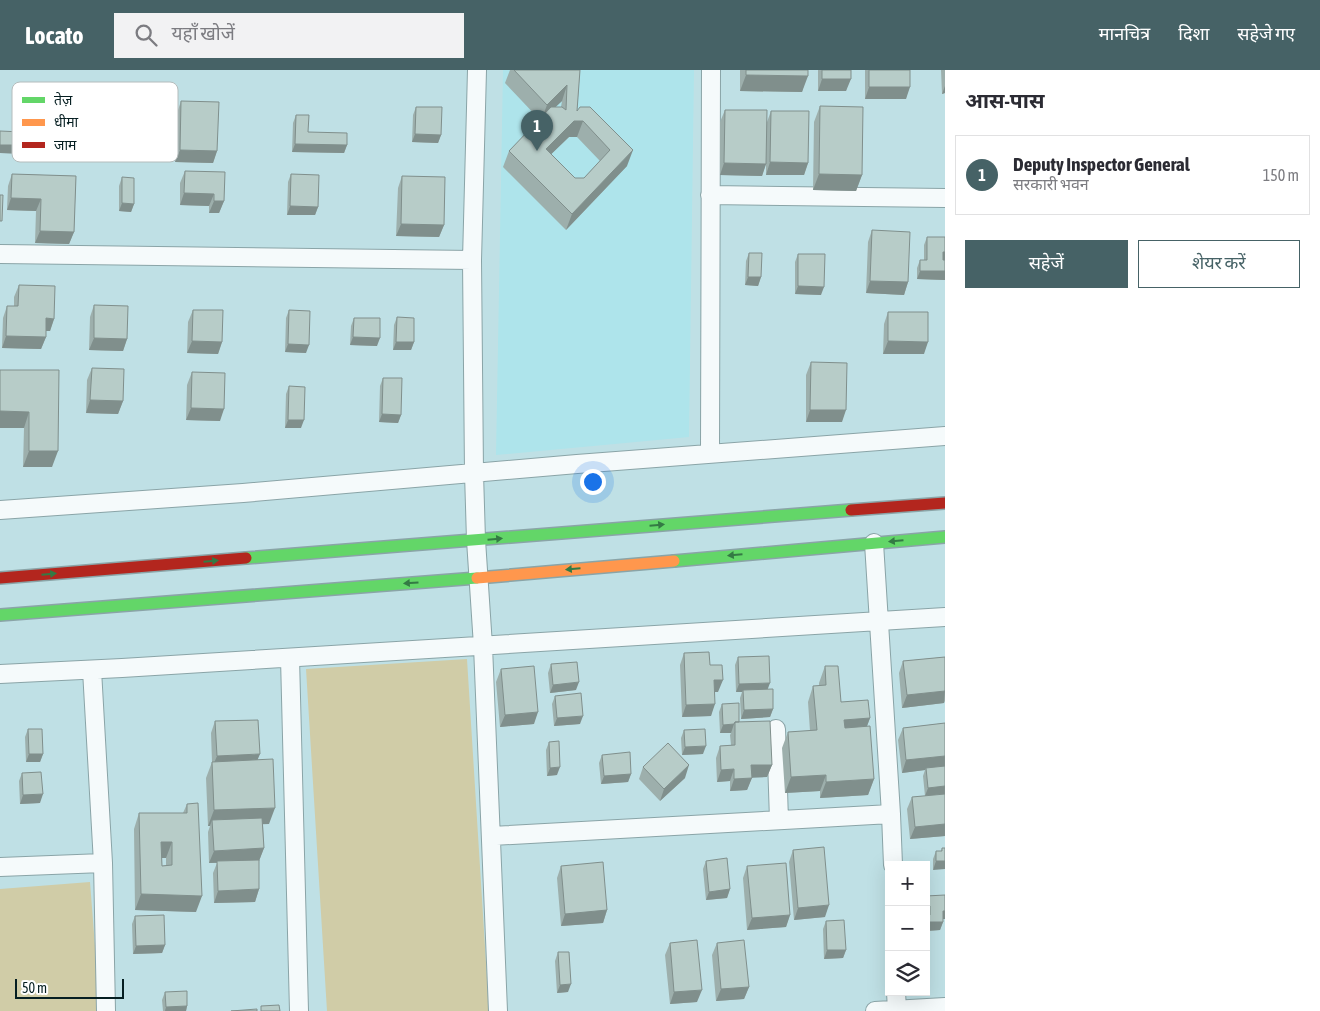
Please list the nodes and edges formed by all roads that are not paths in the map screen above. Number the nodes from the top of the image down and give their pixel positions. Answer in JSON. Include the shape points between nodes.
{"nodes":[{"id":1,"x":477,"y":70,"type":"edge"},
{"id":2,"x":711,"y":70,"type":"edge"},
{"id":3,"x":710,"y":195,"type":"junction"},
{"id":4,"x":945,"y":198,"type":"edge"},
{"id":5,"x":0,"y":254,"type":"edge"},
{"id":6,"x":472,"y":260,"type":"junction"},
{"id":7,"x":945,"y":436,"type":"edge"},
{"id":8,"x":710,"y":454,"type":"junction"},
{"id":9,"x":474,"y":473,"type":"junction"},
{"id":10,"x":945,"y":504,"type":"edge"},
{"id":11,"x":0,"y":510,"type":"edge"},
{"id":12,"x":945,"y":537,"type":"edge"},
{"id":13,"x":476,"y":540,"type":"junction"},
{"id":14,"x":874,"y":543,"type":"junction"},
{"id":15,"x":0,"y":578,"type":"edge"},
{"id":16,"x":479,"y":578,"type":"junction"},
{"id":17,"x":0,"y":615,"type":"edge"},
{"id":18,"x":945,"y":617,"type":"edge"},
{"id":19,"x":880,"y":621,"type":"junction"},
{"id":20,"x":483,"y":646,"type":"junction"},
{"id":21,"x":290,"y":658,"type":"junction"},
{"id":22,"x":92,"y":670,"type":"junction"},
{"id":23,"x":0,"y":674,"type":"edge"},
{"id":24,"x":776,"y":729,"type":"dead end"},
{"id":25,"x":892,"y":814,"type":"junction"},
{"id":26,"x":779,"y":820,"type":"junction"},
{"id":27,"x":492,"y":836,"type":"junction"},
{"id":28,"x":893,"y":861,"type":"edge"},
{"id":29,"x":103,"y":863,"type":"junction"},
{"id":30,"x":0,"y":867,"type":"edge"},
{"id":31,"x":896,"y":1001,"type":"edge"},
{"id":32,"x":945,"y":1007,"type":"edge"},
{"id":33,"x":106,"y":1011,"type":"edge"},
{"id":34,"x":300,"y":1011,"type":"edge"},
{"id":35,"x":498,"y":1011,"type":"edge"},
{"id":36,"x":875,"y":1011,"type":"edge"}],
"edges":[{"from":1,"to":6,"type":"street"},
{"from":2,"to":3,"type":"street"},
{"from":3,"to":4,"type":"street"},
{"from":3,"to":8,"type":"street"},
{"from":5,"to":6,"type":"street"},
{"from":6,"to":9,"type":"street"},
{"from":7,"to":8,"type":"street"},
{"from":8,"to":9,"type":"street"},
{"from":9,"to":11,"type":"street"},
{"from":9,"to":13,"type":"street"},
{"from":13,"to":10,"type":"main road","one_way":true},
{"from":12,"to":14,"type":"main road","one_way":true},
{"from":15,"to":13,"type":"main road","one_way":true},
{"from":13,"to":16,"type":"street"},
{"from":14,"to":16,"type":"main road","one_way":true},
{"from":14,"to":19,"type":"street"},
{"from":16,"to":17,"type":"main road","one_way":true},
{"from":16,"to":20,"type":"street"},
{"from":18,"to":19,"type":"street"},
{"from":19,"to":20,"type":"street"},
{"from":19,"to":25,"type":"street"},
{"from":20,"to":21,"type":"street"},
{"from":20,"to":27,"type":"street"},
{"from":21,"to":22,"type":"street"},
{"from":21,"to":34,"type":"street"},
{"from":22,"to":23,"type":"street"},
{"from":22,"to":29,"type":"street"},
{"from":24,"to":26,"type":"street"},
{"from":25,"to":26,"type":"street"},
{"from":25,"to":28,"type":"street"},
{"from":26,"to":27,"type":"street"},
{"from":27,"to":35,"type":"street"},
{"from":29,"to":30,"type":"street"},
{"from":29,"to":33,"type":"street"},
{"from":31,"to":32,"type":"street"},
{"from":31,"to":36,"type":"street"}]}
